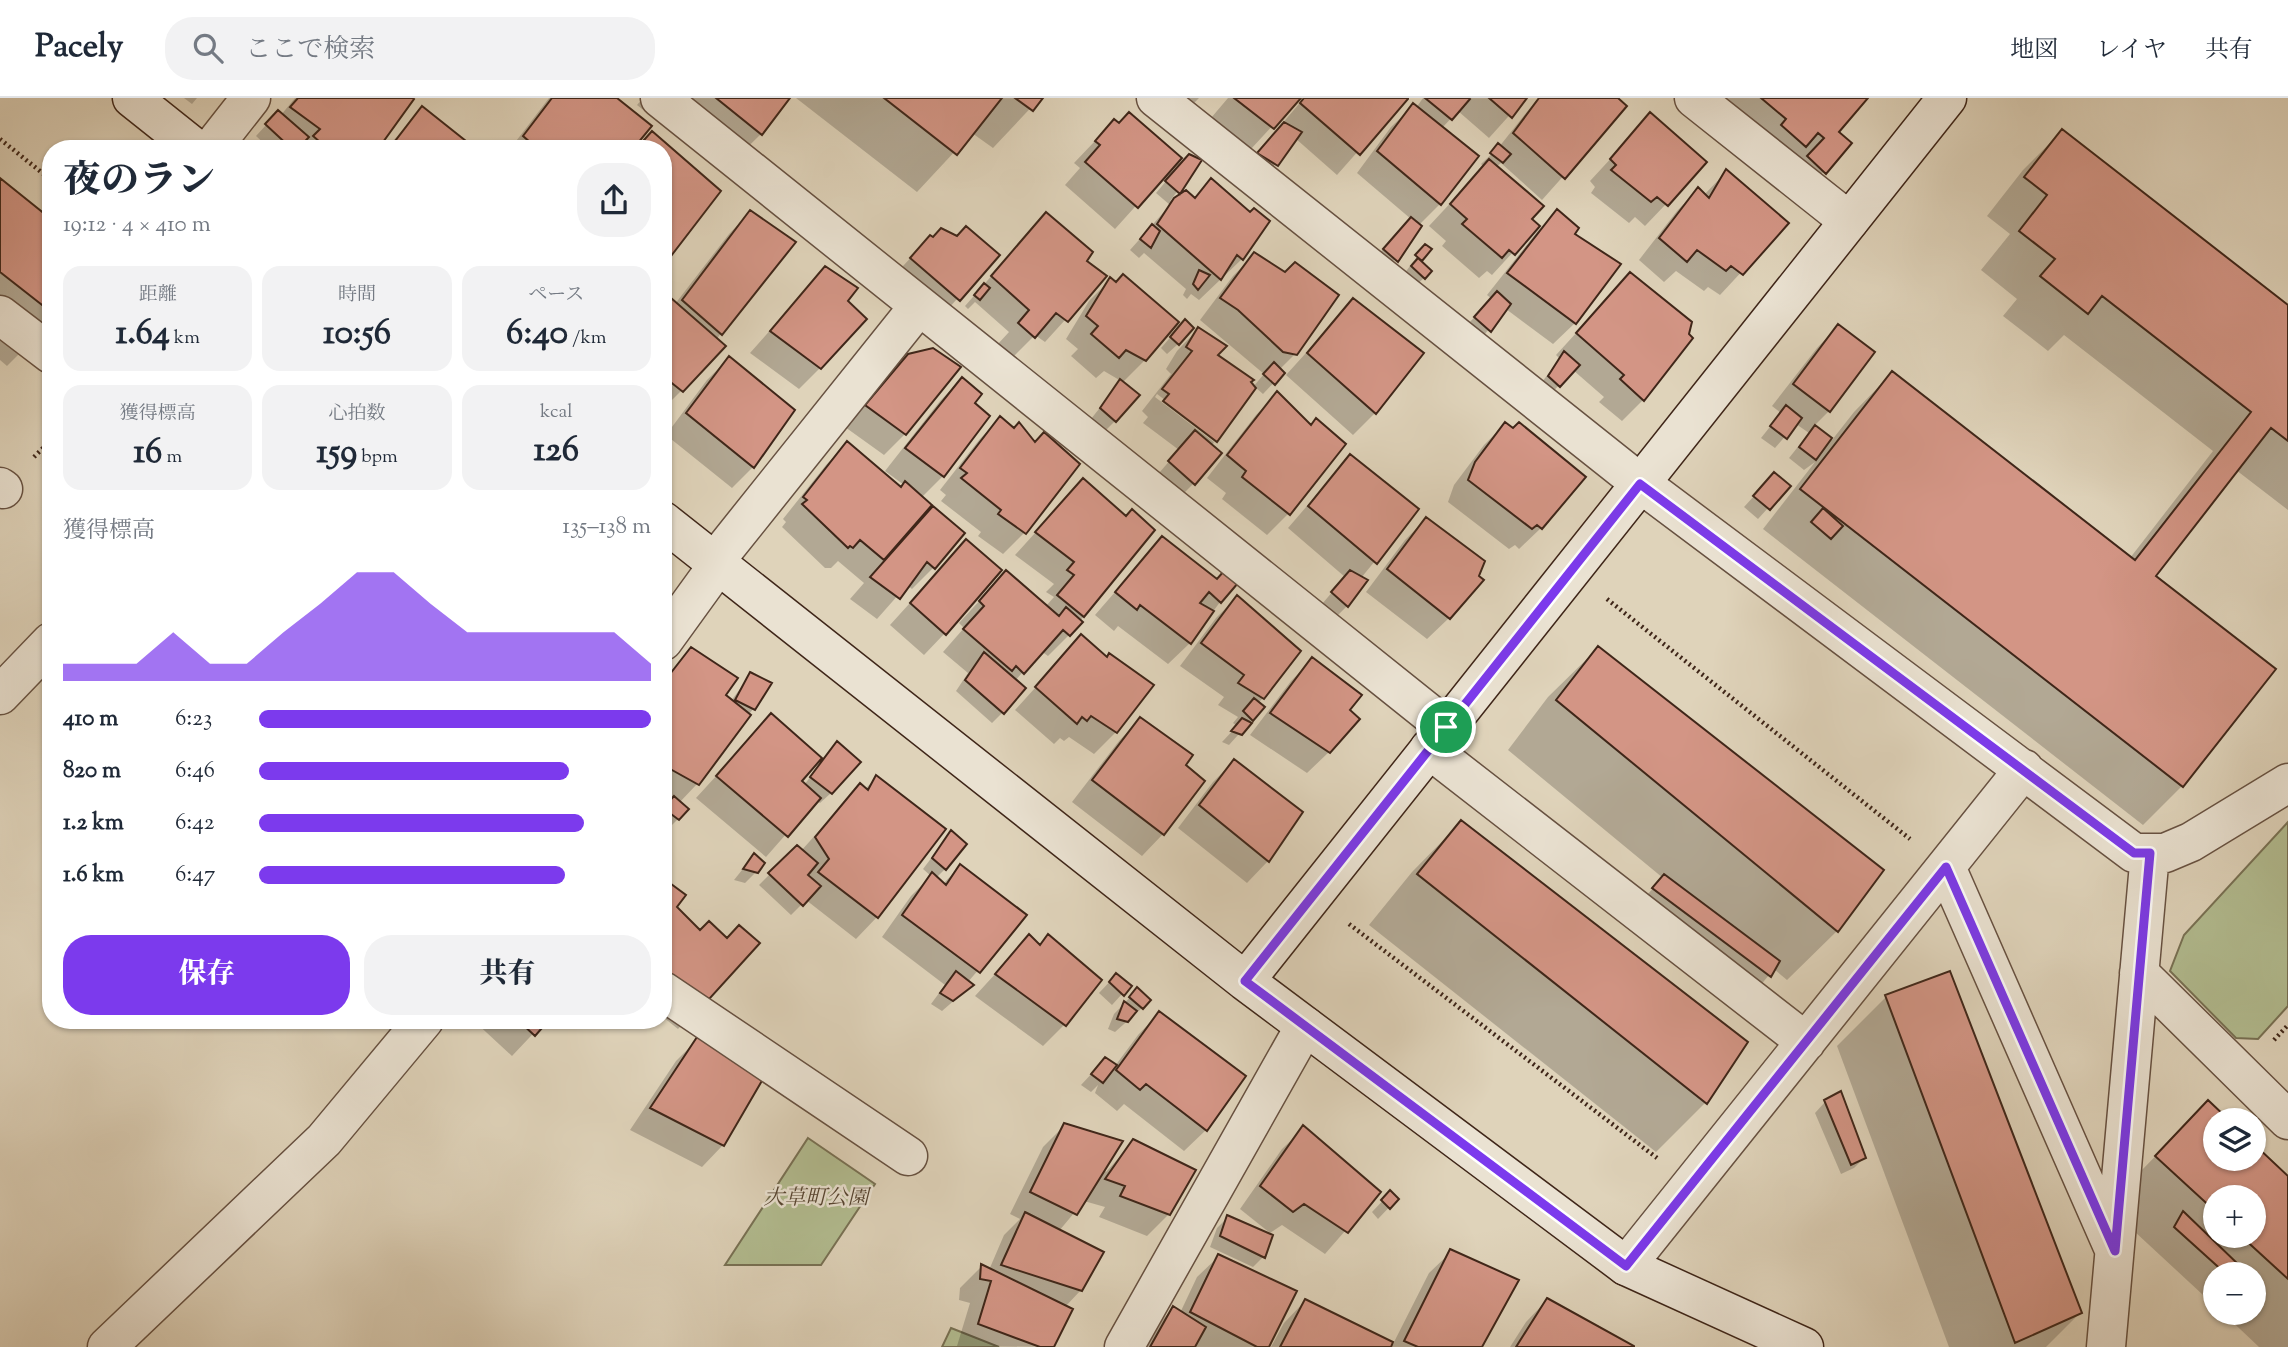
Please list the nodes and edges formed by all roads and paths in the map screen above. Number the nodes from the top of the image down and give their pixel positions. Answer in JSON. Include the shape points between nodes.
{"nodes":[{"id":1,"x":132,"y":98,"type":"edge"},
{"id":2,"x":251,"y":98,"type":"edge"},
{"id":3,"x":660,"y":98,"type":"edge"},
{"id":4,"x":1156,"y":98,"type":"edge"},
{"id":5,"x":1694,"y":98,"type":"edge"},
{"id":6,"x":1947,"y":98,"type":"edge"},
{"id":7,"x":0,"y":139,"type":"edge"},
{"id":8,"x":185,"y":140,"type":"edge"},
{"id":9,"x":218,"y":140,"type":"edge"},
{"id":10,"x":42,"y":173,"type":"edge"},
{"id":11,"x":1849,"y":221,"type":"junction"},
{"id":12,"x":919,"y":306,"type":"junction"},
{"id":13,"x":0,"y":315,"type":"edge"},
{"id":14,"x":42,"y":347,"type":"edge"},
{"id":15,"x":1640,"y":484,"type":"junction"},
{"id":16,"x":672,"y":528,"type":"edge"},
{"id":17,"x":716,"y":563,"type":"junction"},
{"id":18,"x":1571,"y":570,"type":"junction"},
{"id":19,"x":672,"y":628,"type":"edge"},
{"id":20,"x":42,"y":651,"type":"edge"},
{"id":21,"x":0,"y":695,"type":"edge"},
{"id":22,"x":1438,"y":738,"type":"junction"},
{"id":23,"x":2024,"y":769,"type":"junction"},
{"id":24,"x":2288,"y":783,"type":"edge"},
{"id":25,"x":2150,"y":853,"type":"junction"},
{"id":26,"x":1946,"y":867,"type":"junction"},
{"id":27,"x":1312,"y":896,"type":"junction"},
{"id":28,"x":2139,"y":973,"type":"junction"},
{"id":29,"x":1245,"y":981,"type":"junction"},
{"id":30,"x":672,"y":997,"type":"edge"},
{"id":31,"x":1305,"y":1026,"type":"junction"},
{"id":32,"x":416,"y":1029,"type":"edge"},
{"id":33,"x":1806,"y":1042,"type":"junction"},
{"id":34,"x":2288,"y":1120,"type":"edge"},
{"id":35,"x":908,"y":1156,"type":"dead end"},
{"id":36,"x":1692,"y":1184,"type":"junction"},
{"id":37,"x":2115,"y":1251,"type":"junction"},
{"id":38,"x":1626,"y":1266,"type":"junction"},
{"id":39,"x":1784,"y":1343,"type":"edge"},
{"id":40,"x":107,"y":1347,"type":"edge"},
{"id":41,"x":1124,"y":1347,"type":"edge"},
{"id":42,"x":2106,"y":1347,"type":"edge"}],
"edges":[{"from":1,"to":8,"type":"street"},
{"from":2,"to":9,"type":"street"},
{"from":3,"to":12,"type":"street"},
{"from":4,"to":15,"type":"street"},
{"from":5,"to":11,"type":"street"},
{"from":6,"to":11,"type":"street"},
{"from":7,"to":10,"type":"path"},
{"from":11,"to":15,"type":"street"},
{"from":12,"to":17,"type":"street"},
{"from":12,"to":22,"type":"street"},
{"from":13,"to":14,"type":"street"},
{"from":15,"to":18,"type":"street"},
{"from":15,"to":23,"type":"street"},
{"from":16,"to":17,"type":"street"},
{"from":17,"to":19,"type":"street"},
{"from":17,"to":29,"type":"street"},
{"from":18,"to":22,"type":"street"},
{"from":18,"to":26,"type":"path"},
{"from":20,"to":21,"type":"street"},
{"from":22,"to":27,"type":"street"},
{"from":22,"to":33,"type":"street"},
{"from":23,"to":25,"type":"street","via":[[2134,853]]},
{"from":23,"to":26,"type":"street"},
{"from":24,"to":25,"type":"street","via":[[2191,842],[2165,853]]},
{"from":25,"to":28,"type":"street"},
{"from":26,"to":33,"type":"street"},
{"from":26,"to":37,"type":"street"},
{"from":27,"to":29,"type":"street"},
{"from":27,"to":36,"type":"path"},
{"from":28,"to":34,"type":"street"},
{"from":28,"to":37,"type":"street"},
{"from":29,"to":31,"type":"street"},
{"from":30,"to":35,"type":"street"},
{"from":31,"to":38,"type":"street"},
{"from":31,"to":41,"type":"street"},
{"from":32,"to":40,"type":"street","via":[[324,1140]]},
{"from":33,"to":36,"type":"street"},
{"from":36,"to":38,"type":"street"},
{"from":37,"to":42,"type":"street"},
{"from":38,"to":39,"type":"street"}]}
